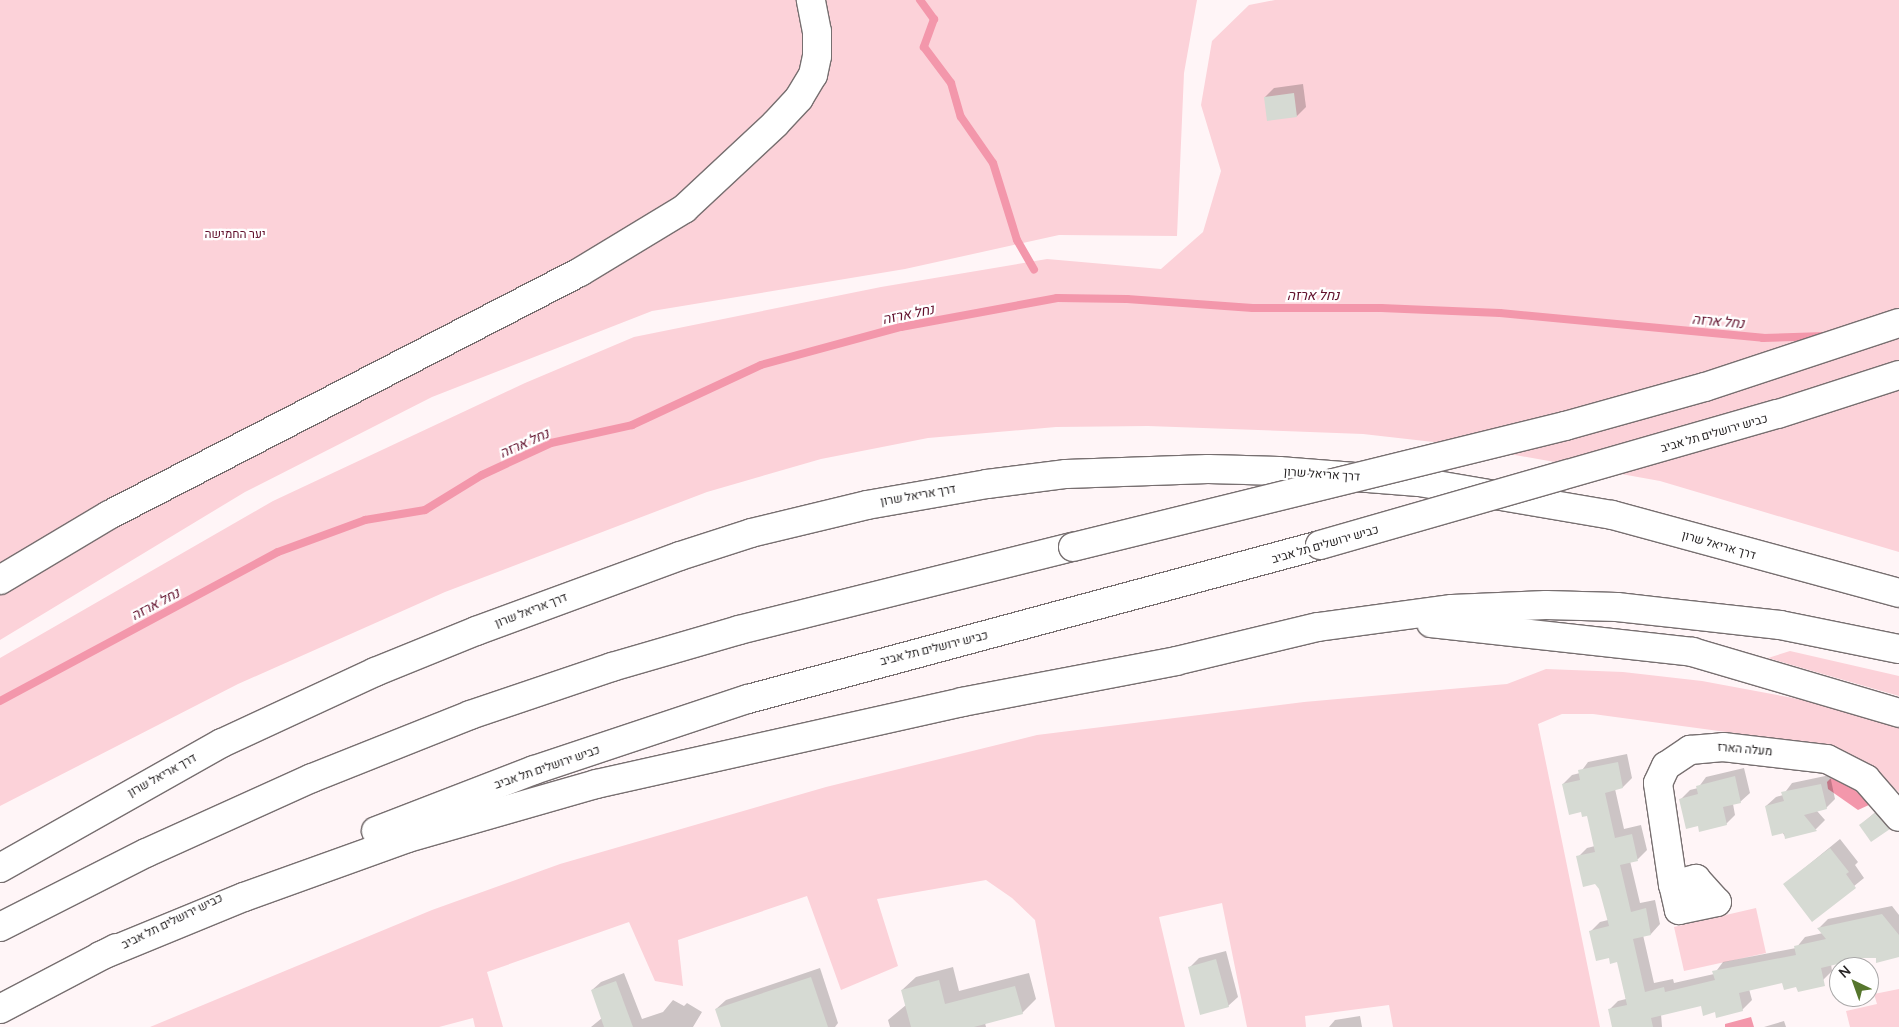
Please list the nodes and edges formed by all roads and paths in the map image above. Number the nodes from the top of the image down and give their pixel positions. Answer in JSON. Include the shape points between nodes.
{"nodes":[{"id":1,"x":811,"y":0,"type":"edge"},
{"id":2,"x":1899,"y":323,"type":"edge"},
{"id":3,"x":1899,"y":375,"type":"edge"},
{"id":4,"x":0,"y":580,"type":"edge"},
{"id":5,"x":1899,"y":593,"type":"edge"},
{"id":6,"x":1378,"y":617,"type":"junction"},
{"id":7,"x":1899,"y":649,"type":"edge"},
{"id":8,"x":1899,"y":713,"type":"edge"},
{"id":9,"x":1899,"y":817,"type":"edge"},
{"id":10,"x":0,"y":868,"type":"edge"},
{"id":11,"x":1673,"y":885,"type":"dead end"},
{"id":12,"x":0,"y":927,"type":"edge"},
{"id":13,"x":100,"y":956,"type":"junction"},
{"id":14,"x":0,"y":1009,"type":"edge"}],
"edges":[{"from":1,"to":4,"type":"main road","via":[[818,56],[799,98],[684,209],[580,272],[109,515]]},
{"from":2,"to":12,"type":"main road","bridge":true,"via":[[1705,387],[1565,426],[739,630],[612,667],[470,715],[312,778],[154,850]]},
{"from":3,"to":13,"type":"main road","name":"כביש ירושלים תל אביב","bridge":true,"via":[[1778,414],[1320,545],[795,686],[534,770],[326,850]]},
{"from":5,"to":10,"type":"main road","name":"דרך אריאל שרון","via":[[1612,515],[1505,494],[1419,482],[1340,474],[1208,469],[1066,474],[987,484],[867,505],[751,533],[468,634],[324,694],[222,743]]},
{"from":6,"to":7,"type":"main road","via":[[1498,607],[1617,607],[1780,625]]},
{"from":6,"to":8,"type":"main road","via":[[1692,652]]},
{"from":6,"to":13,"type":"main road","via":[[1283,634],[1176,661],[962,702],[596,784],[408,838],[244,897]]},
{"from":9,"to":11,"type":"main road","name":"מעלה הארז","via":[[1866,779],[1827,760],[1723,747],[1690,750],[1666,766],[1658,783]]},
{"from":13,"to":14,"type":"main road","name":"כביש ירושלים תל אביב"}]}
